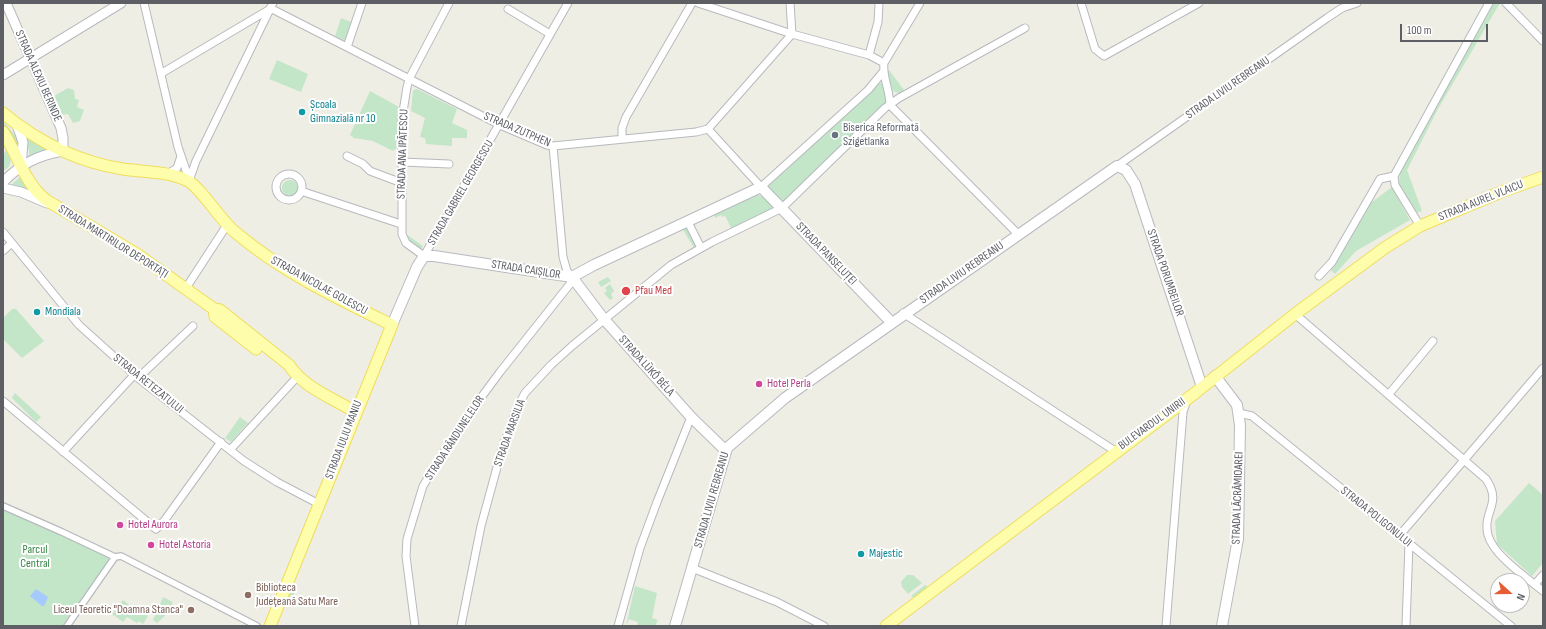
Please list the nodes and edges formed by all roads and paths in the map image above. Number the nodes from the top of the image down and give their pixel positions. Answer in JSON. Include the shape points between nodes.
{"nodes":[{"id":1,"x":6,"y":3,"type":"edge"},
{"id":2,"x":121,"y":3,"type":"edge"},
{"id":3,"x":144,"y":3,"type":"edge"},
{"id":4,"x":362,"y":3,"type":"edge"},
{"id":5,"x":449,"y":3,"type":"edge"},
{"id":6,"x":568,"y":3,"type":"edge"},
{"id":7,"x":692,"y":3,"type":"edge"},
{"id":8,"x":698,"y":3,"type":"edge"},
{"id":9,"x":790,"y":3,"type":"edge"},
{"id":10,"x":879,"y":3,"type":"edge"},
{"id":11,"x":920,"y":3,"type":"edge"},
{"id":12,"x":1081,"y":3,"type":"edge"},
{"id":13,"x":1199,"y":3,"type":"edge"},
{"id":14,"x":1357,"y":3,"type":"edge"},
{"id":15,"x":1489,"y":3,"type":"edge"},
{"id":16,"x":1506,"y":3,"type":"edge"},
{"id":17,"x":272,"y":6,"type":"edge"},
{"id":18,"x":508,"y":10,"type":"dead end"},
{"id":19,"x":1025,"y":28,"type":"dead end"},
{"id":20,"x":550,"y":34,"type":"junction"},
{"id":21,"x":792,"y":34,"type":"junction"},
{"id":22,"x":1543,"y":41,"type":"edge"},
{"id":23,"x":347,"y":47,"type":"junction"},
{"id":24,"x":869,"y":56,"type":"junction"},
{"id":25,"x":29,"y":58,"type":"junction"},
{"id":26,"x":884,"y":62,"type":"junction"},
{"id":27,"x":883,"y":72,"type":"junction"},
{"id":28,"x":162,"y":73,"type":"junction"},
{"id":29,"x":3,"y":75,"type":"edge"},
{"id":30,"x":409,"y":79,"type":"junction"},
{"id":31,"x":890,"y":105,"type":"junction"},
{"id":32,"x":3,"y":114,"type":"edge"},
{"id":33,"x":17,"y":125,"type":"junction"},
{"id":34,"x":500,"y":125,"type":"junction"},
{"id":35,"x":708,"y":129,"type":"junction"},
{"id":36,"x":3,"y":132,"type":"edge"},
{"id":37,"x":63,"y":138,"type":"junction"},
{"id":38,"x":622,"y":138,"type":"junction"},
{"id":39,"x":553,"y":146,"type":"junction"},
{"id":40,"x":63,"y":151,"type":"junction"},
{"id":41,"x":73,"y":156,"type":"junction"},
{"id":42,"x":181,"y":156,"type":"junction"},
{"id":43,"x":348,"y":156,"type":"dead end"},
{"id":44,"x":402,"y":162,"type":"junction"},
{"id":45,"x":449,"y":164,"type":"dead end"},
{"id":46,"x":1117,"y":166,"type":"junction"},
{"id":47,"x":21,"y":167,"type":"junction"},
{"id":48,"x":166,"y":175,"type":"junction"},
{"id":49,"x":1394,"y":176,"type":"junction"},
{"id":50,"x":1543,"y":177,"type":"edge"},
{"id":51,"x":189,"y":181,"type":"junction"},
{"id":52,"x":3,"y":182,"type":"edge"},
{"id":53,"x":402,"y":183,"type":"junction"},
{"id":54,"x":761,"y":187,"type":"junction"},
{"id":55,"x":3,"y":188,"type":"edge"},
{"id":56,"x":301,"y":191,"type":"dead end"},
{"id":57,"x":782,"y":208,"type":"junction"},
{"id":58,"x":59,"y":209,"type":"junction"},
{"id":59,"x":688,"y":222,"type":"junction"},
{"id":60,"x":401,"y":224,"type":"junction"},
{"id":61,"x":227,"y":225,"type":"junction"},
{"id":62,"x":1420,"y":226,"type":"junction"},
{"id":63,"x":3,"y":232,"type":"edge"},
{"id":64,"x":1018,"y":234,"type":"junction"},
{"id":65,"x":12,"y":243,"type":"junction"},
{"id":66,"x":701,"y":248,"type":"junction"},
{"id":67,"x":3,"y":251,"type":"edge"},
{"id":68,"x":424,"y":256,"type":"junction"},
{"id":69,"x":1319,"y":276,"type":"dead end"},
{"id":70,"x":572,"y":277,"type":"junction"},
{"id":71,"x":186,"y":288,"type":"junction"},
{"id":72,"x":903,"y":313,"type":"junction"},
{"id":73,"x":1296,"y":314,"type":"junction"},
{"id":74,"x":606,"y":320,"type":"junction"},
{"id":75,"x":891,"y":322,"type":"junction"},
{"id":76,"x":392,"y":324,"type":"junction"},
{"id":77,"x":193,"y":326,"type":"dead end"},
{"id":78,"x":1434,"y":341,"type":"dead end"},
{"id":79,"x":1543,"y":368,"type":"edge"},
{"id":80,"x":297,"y":375,"type":"junction"},
{"id":81,"x":1215,"y":376,"type":"junction"},
{"id":82,"x":136,"y":377,"type":"junction"},
{"id":83,"x":1202,"y":387,"type":"junction"},
{"id":84,"x":1389,"y":394,"type":"junction"},
{"id":85,"x":1188,"y":398,"type":"junction"},
{"id":86,"x":3,"y":401,"type":"edge"},
{"id":87,"x":355,"y":412,"type":"junction"},
{"id":88,"x":1239,"y":413,"type":"junction"},
{"id":89,"x":691,"y":416,"type":"junction"},
{"id":90,"x":220,"y":442,"type":"junction"},
{"id":91,"x":230,"y":450,"type":"junction"},
{"id":92,"x":725,"y":450,"type":"junction"},
{"id":93,"x":1115,"y":451,"type":"junction"},
{"id":94,"x":63,"y":452,"type":"junction"},
{"id":95,"x":1463,"y":461,"type":"junction"},
{"id":96,"x":319,"y":504,"type":"junction"},
{"id":97,"x":3,"y":506,"type":"edge"},
{"id":98,"x":1399,"y":536,"type":"junction"},
{"id":99,"x":1409,"y":543,"type":"junction"},
{"id":100,"x":115,"y":557,"type":"junction"},
{"id":101,"x":692,"y":568,"type":"junction"},
{"id":102,"x":1543,"y":575,"type":"edge"},
{"id":103,"x":1535,"y":584,"type":"junction"},
{"id":104,"x":1543,"y":591,"type":"edge"},
{"id":105,"x":67,"y":626,"type":"edge"},
{"id":106,"x":257,"y":626,"type":"edge"},
{"id":107,"x":270,"y":626,"type":"edge"},
{"id":108,"x":415,"y":626,"type":"edge"},
{"id":109,"x":462,"y":626,"type":"edge"},
{"id":110,"x":618,"y":626,"type":"edge"},
{"id":111,"x":675,"y":626,"type":"edge"},
{"id":112,"x":824,"y":626,"type":"edge"},
{"id":113,"x":886,"y":626,"type":"edge"},
{"id":114,"x":1166,"y":626,"type":"edge"},
{"id":115,"x":1222,"y":626,"type":"edge"},
{"id":116,"x":1406,"y":626,"type":"edge"},
{"id":117,"x":1511,"y":626,"type":"edge"}],
"edges":[{"from":1,"to":25,"type":"street","name":"STRADA ALEXIU BERINDE"},
{"from":2,"to":25,"type":"street"},
{"from":3,"to":28,"type":"street"},
{"from":4,"to":23,"type":"street"},
{"from":5,"to":30,"type":"street","name":"STRADA ANA IPĂTESCU"},
{"from":6,"to":20,"type":"street","name":"STRADA GABRIEL GEORGESCU"},
{"from":7,"to":38,"type":"street","via":[[626,117]]},
{"from":8,"to":21,"type":"street"},
{"from":9,"to":21,"type":"street"},
{"from":10,"to":24,"type":"street","via":[[878,22]]},
{"from":11,"to":26,"type":"street"},
{"from":12,"to":13,"type":"street","via":[[1098,53],[1104,56]]},
{"from":14,"to":46,"type":"street","name":"STRADA LIVIU REBREANU","via":[[1342,8],[1327,18]]},
{"from":15,"to":49,"type":"street"},
{"from":16,"to":22,"type":"street"},
{"from":17,"to":23,"type":"street","name":"STRADA ZUTPHEN"},
{"from":17,"to":28,"type":"street"},
{"from":17,"to":51,"type":"street","via":[[196,161]]},
{"from":18,"to":20,"type":"street"},
{"from":19,"to":31,"type":"street","name":"STRADA MARSILIA"},
{"from":20,"to":34,"type":"street","name":"STRADA GABRIEL GEORGESCU"},
{"from":21,"to":24,"type":"street"},
{"from":21,"to":35,"type":"street"},
{"from":23,"to":30,"type":"street","name":"STRADA ZUTPHEN"},
{"from":24,"to":26,"type":"street"},
{"from":25,"to":29,"type":"street"},
{"from":25,"to":37,"type":"street","name":"STRADA ALEXIU BERINDE","via":[[61,128]]},
{"from":26,"to":27,"type":"street"},
{"from":27,"to":31,"type":"street","via":[[890,95]]},
{"from":27,"to":54,"type":"street","via":[[868,90]]},
{"from":28,"to":42,"type":"street"},
{"from":30,"to":34,"type":"street","name":"STRADA ZUTPHEN"},
{"from":30,"to":44,"type":"street","name":"STRADA ANA IPĂTESCU","via":[[402,113]]},
{"from":31,"to":57,"type":"street","name":"STRADA MARSILIA"},
{"from":31,"to":64,"type":"street"},
{"from":32,"to":33,"type":"main road"},
{"from":33,"to":40,"type":"main road"},
{"from":33,"to":47,"type":"street","via":[[23,142]]},
{"from":34,"to":39,"type":"street","name":"STRADA ZUTPHEN"},
{"from":34,"to":68,"type":"street","name":"STRADA GABRIEL GEORGESCU"},
{"from":35,"to":38,"type":"street","name":"STRADA ZUTPHEN"},
{"from":35,"to":54,"type":"street"},
{"from":36,"to":47,"type":"main road"},
{"from":37,"to":40,"type":"street","name":"STRADA ALEXIU BERINDE"},
{"from":37,"to":41,"type":"street","via":[[67,140]]},
{"from":38,"to":39,"type":"street","name":"STRADA ZUTPHEN"},
{"from":39,"to":70,"type":"street","via":[[564,264]]},
{"from":40,"to":41,"type":"main road"},
{"from":40,"to":47,"type":"street","via":[[40,156]]},
{"from":41,"to":48,"type":"main road","via":[[106,166]]},
{"from":42,"to":48,"type":"street","via":[[177,168]]},
{"from":42,"to":51,"type":"street"},
{"from":43,"to":53,"type":"street","via":[[370,171]]},
{"from":44,"to":45,"type":"street"},
{"from":44,"to":53,"type":"street","name":"STRADA ANA IPĂTESCU"},
{"from":46,"to":64,"type":"main road","name":"STRADA LIVIU REBREANU"},
{"from":46,"to":83,"type":"main road","name":"STRADA PORUMBEILOR","via":[[1126,170],[1135,184]]},
{"from":47,"to":52,"type":"street"},
{"from":47,"to":58,"type":"main road","name":"STRADA MARTIRILOR DEPORTAȚI","via":[[37,193]]},
{"from":48,"to":51,"type":"main road"},
{"from":49,"to":62,"type":"street","via":[[1395,185]]},
{"from":49,"to":69,"type":"street","via":[[1380,179],[1332,262]]},
{"from":50,"to":62,"type":"main road","name":"STRADA AUREL VLAICU"},
{"from":51,"to":61,"type":"main road","name":"STRADA NICOLAE GOLESCU"},
{"from":53,"to":60,"type":"street","name":"STRADA ANA IPĂTESCU"},
{"from":54,"to":57,"type":"main road","name":"STRADA PANSELUȚEI"},
{"from":54,"to":59,"type":"main road","name":"STRADA CAIȘILOR"},
{"from":55,"to":58,"type":"street","via":[[21,192]]},
{"from":56,"to":60,"type":"street"},
{"from":57,"to":66,"type":"street","name":"STRADA MARSILIA"},
{"from":57,"to":75,"type":"main road","name":"STRADA PANSELUȚEI"},
{"from":58,"to":71,"type":"main road","name":"STRADA MARTIRILOR DEPORTAȚI","via":[[137,254]]},
{"from":59,"to":66,"type":"street"},
{"from":59,"to":70,"type":"main road","name":"STRADA CAIȘILOR"},
{"from":60,"to":68,"type":"street","name":"STRADA ANA IPĂTESCU","via":[[406,243],[412,250]]},
{"from":61,"to":71,"type":"street"},
{"from":61,"to":76,"type":"main road","name":"STRADA NICOLAE GOLESCU","via":[[266,257],[289,271],[339,299]]},
{"from":62,"to":73,"type":"main road","name":"BULEVARDUL UNIRII","via":[[1358,267]]},
{"from":63,"to":65,"type":"street","name":"STRADA RETEZATULUI"},
{"from":64,"to":72,"type":"main road","name":"STRADA LIVIU REBREANU"},
{"from":65,"to":67,"type":"street"},
{"from":65,"to":82,"type":"street","name":"STRADA RETEZATULUI","via":[[79,325]]},
{"from":66,"to":74,"type":"street","name":"STRADA MARSILIA","via":[[671,265]]},
{"from":68,"to":70,"type":"main road","name":"STRADA CAIȘILOR"},
{"from":68,"to":76,"type":"main road","name":"STRADA IULIU MANIU"},
{"from":70,"to":74,"type":"main road","name":"STRADA LÜKŐ BÉLA"},
{"from":70,"to":108,"type":"street","name":"STRADA RÂNDUNELELOR","via":[[569,288],[542,317],[460,426],[423,486],[407,539],[406,556]]},
{"from":71,"to":80,"type":"main road","name":"STRADA MARTIRILOR DEPORTAȚI","via":[[214,309],[216,317],[286,372]]},
{"from":72,"to":75,"type":"main road","name":"STRADA LIVIU REBREANU"},
{"from":72,"to":93,"type":"street"},
{"from":73,"to":81,"type":"main road","name":"BULEVARDUL UNIRII"},
{"from":73,"to":84,"type":"street"},
{"from":74,"to":89,"type":"main road","name":"STRADA LÜKŐ BÉLA"},
{"from":74,"to":109,"type":"street","name":"STRADA MARSILIA","via":[[572,346],[537,379],[525,393],[516,410],[502,449],[482,526]]},
{"from":75,"to":92,"type":"main road","name":"STRADA LIVIU REBREANU","via":[[785,398]]},
{"from":76,"to":87,"type":"main road","name":"STRADA IULIU MANIU"},
{"from":77,"to":82,"type":"street"},
{"from":78,"to":84,"type":"street"},
{"from":79,"to":95,"type":"street"},
{"from":80,"to":87,"type":"main road","name":"STRADA MARTIRILOR DEPORTAȚI","via":[[321,393]]},
{"from":80,"to":91,"type":"street"},
{"from":81,"to":83,"type":"main road","name":"BULEVARDUL UNIRII"},
{"from":81,"to":88,"type":"main road","name":"STRADA LĂCRĂMIOAREI","via":[[1237,405]]},
{"from":82,"to":90,"type":"street","name":"STRADA RETEZATULUI"},
{"from":82,"to":94,"type":"street"},
{"from":83,"to":85,"type":"main road","name":"BULEVARDUL UNIRII"},
{"from":84,"to":95,"type":"street"},
{"from":85,"to":93,"type":"main road","name":"BULEVARDUL UNIRII"},
{"from":85,"to":114,"type":"street","via":[[1183,412]]},
{"from":86,"to":94,"type":"street"},
{"from":87,"to":96,"type":"main road","name":"STRADA IULIU MANIU"},
{"from":88,"to":98,"type":"street","name":"STRADA POLIGONULUI","via":[[1252,416]]},
{"from":88,"to":115,"type":"main road","name":"STRADA LĂCRĂMIOAREI","via":[[1238,539]]},
{"from":89,"to":92,"type":"main road","name":"STRADA LÜKŐ BÉLA"},
{"from":89,"to":110,"type":"street","via":[[642,542]]},
{"from":90,"to":91,"type":"street","name":"STRADA RETEZATULUI"},
{"from":90,"to":94,"type":"street","via":[[156,529]]},
{"from":91,"to":96,"type":"street","name":"STRADA RETEZATULUI","via":[[277,482]]},
{"from":92,"to":101,"type":"main road","name":"STRADA LIVIU REBREANU"},
{"from":93,"to":113,"type":"main road","name":"BULEVARDUL UNIRII"},
{"from":95,"to":98,"type":"street"},
{"from":95,"to":103,"type":"street","via":[[1479,471],[1492,488],[1493,503],[1487,526],[1493,546]]},
{"from":96,"to":107,"type":"main road","name":"STRADA IULIU MANIU"},
{"from":97,"to":100,"type":"street"},
{"from":98,"to":99,"type":"street","name":"STRADA POLIGONULUI"},
{"from":99,"to":116,"type":"street"},
{"from":99,"to":117,"type":"street","name":"STRADA POLIGONULUI"},
{"from":100,"to":105,"type":"street"},
{"from":100,"to":106,"type":"street","via":[[121,556]]},
{"from":101,"to":111,"type":"main road","name":"STRADA LIVIU REBREANU"},
{"from":101,"to":112,"type":"street","via":[[777,602]]},
{"from":102,"to":103,"type":"street"},
{"from":103,"to":104,"type":"street"}]}
